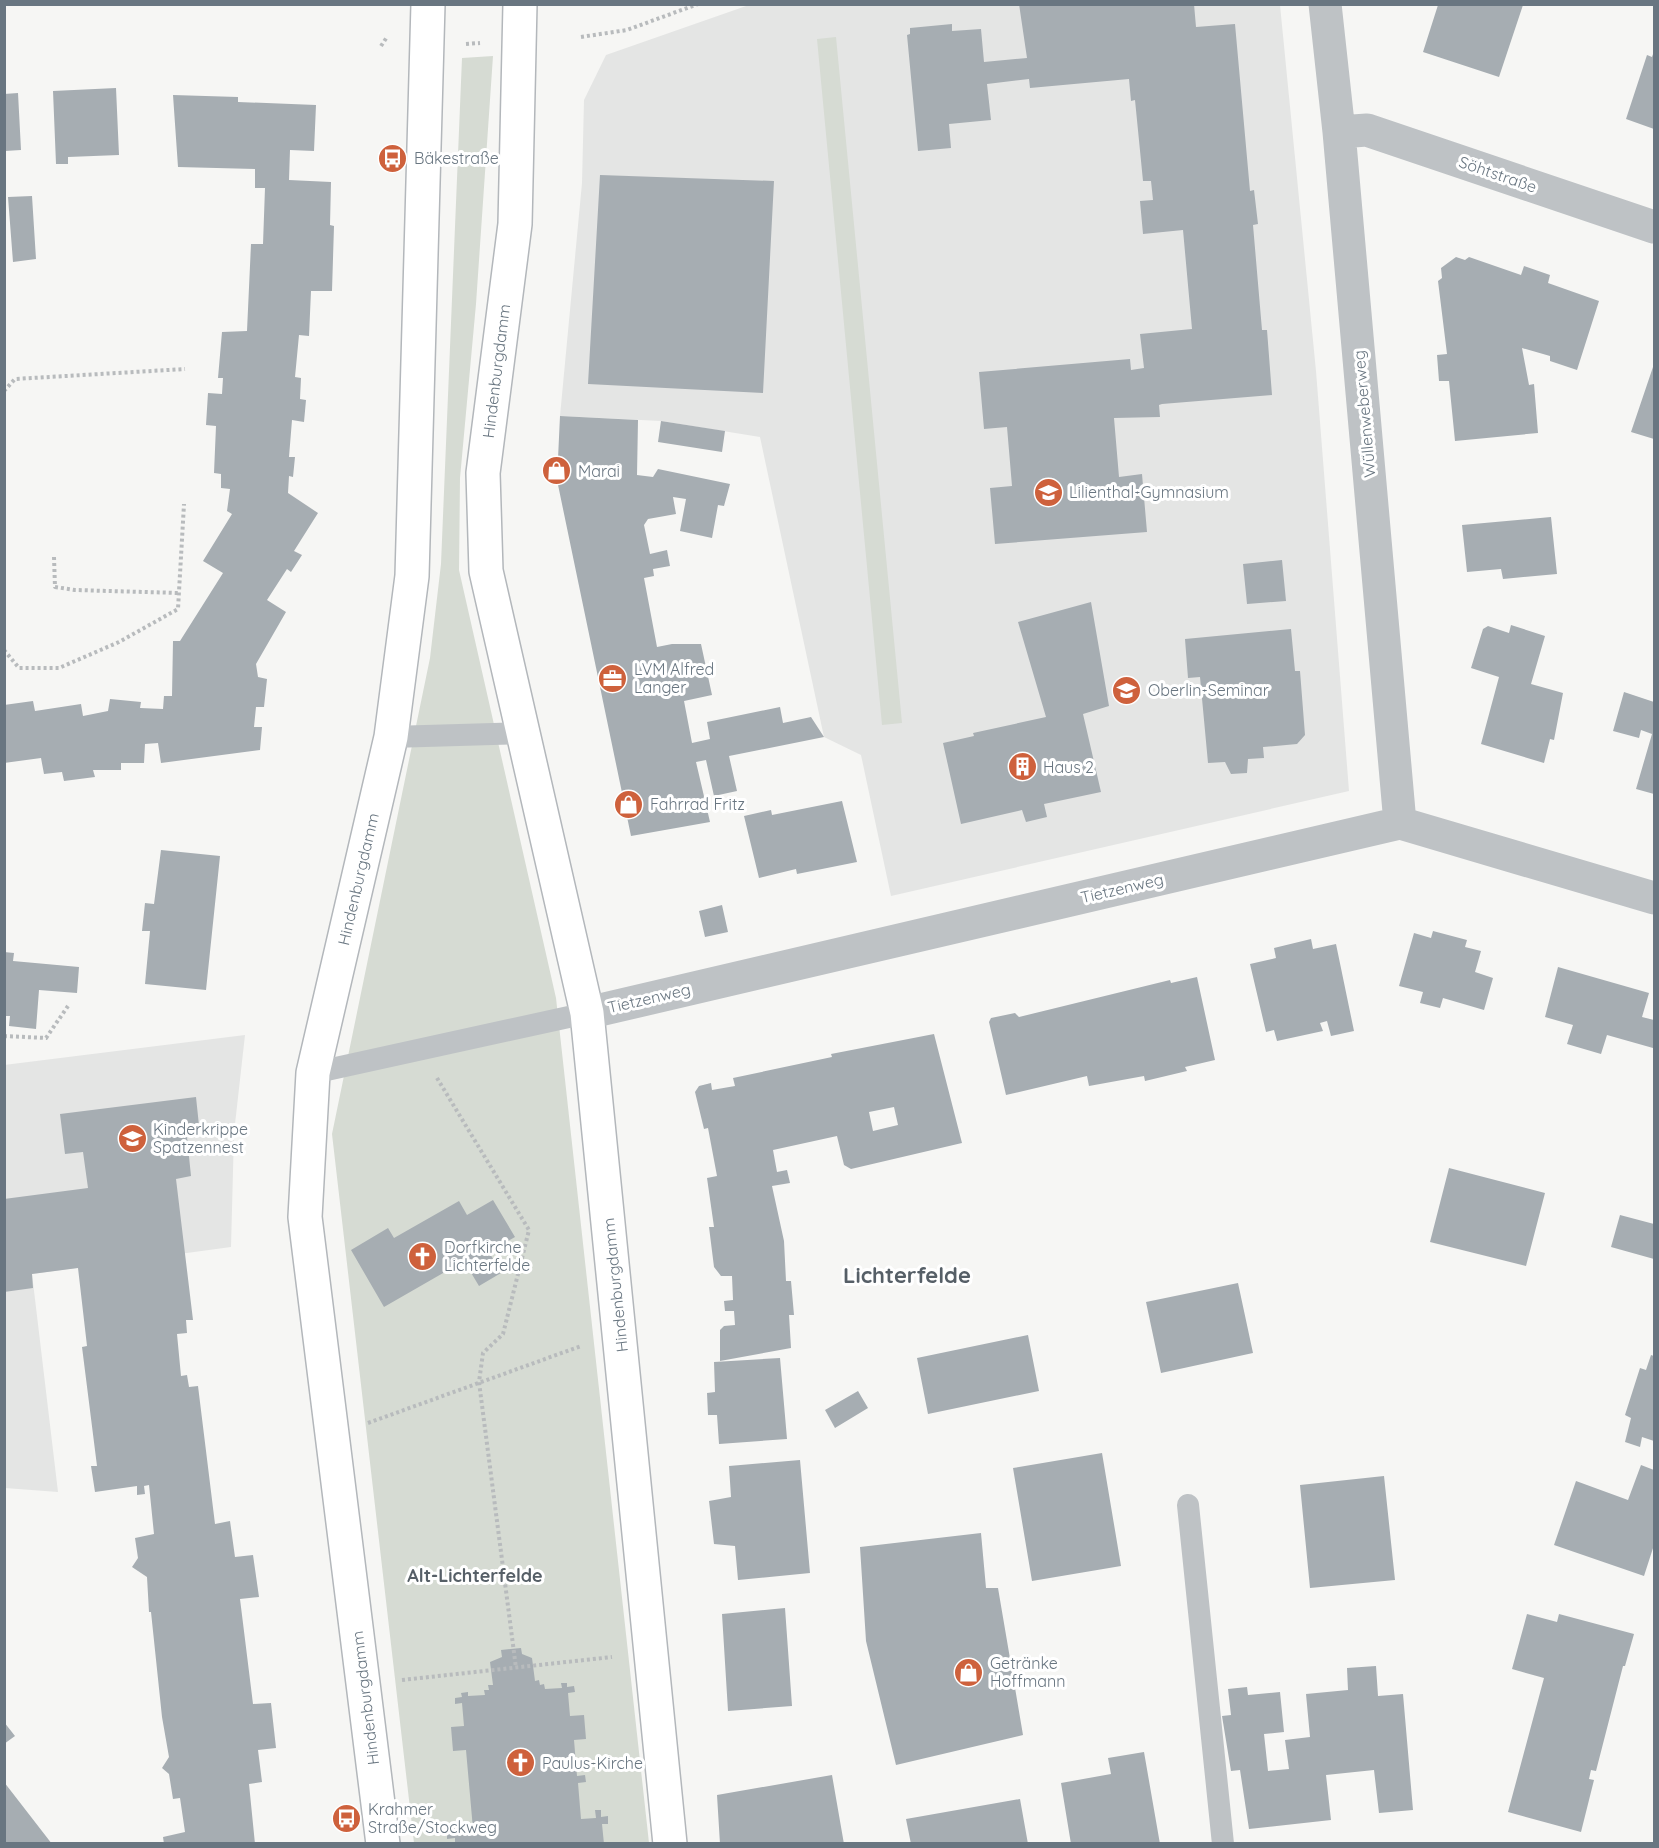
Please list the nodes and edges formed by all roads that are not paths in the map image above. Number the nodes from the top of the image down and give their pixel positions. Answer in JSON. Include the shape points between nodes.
{"nodes":[{"id":1,"x":428,"y":4,"type":"edge"},
{"id":2,"x":520,"y":4,"type":"edge"},
{"id":3,"x":1325,"y":4,"type":"edge"},
{"id":4,"x":1339,"y":132,"type":"junction"},
{"id":5,"x":1654,"y":226,"type":"edge"},
{"id":6,"x":523,"y":733,"type":"junction"},
{"id":7,"x":391,"y":737,"type":"junction"},
{"id":8,"x":1400,"y":823,"type":"junction"},
{"id":9,"x":1654,"y":898,"type":"edge"},
{"id":10,"x":587,"y":1013,"type":"junction"},
{"id":11,"x":313,"y":1073,"type":"junction"},
{"id":12,"x":1188,"y":1505,"type":"dead end"},
{"id":13,"x":383,"y":1844,"type":"edge"},
{"id":14,"x":670,"y":1844,"type":"edge"},
{"id":15,"x":1223,"y":1844,"type":"edge"}],
"edges":[{"from":1,"to":7,"type":"main road","name":"Hindenburgdamm","via":[[412,576]]},
{"from":2,"to":6,"type":"main road","name":"Hindenburgdamm","via":[[515,224],[483,473],[486,571]]},
{"from":3,"to":4,"type":"street","name":"Wüllenweberweg"},
{"from":4,"to":5,"type":"street","name":"Söhtstraße","via":[[1367,130]]},
{"from":4,"to":8,"type":"street","name":"Wüllenweberweg"},
{"from":6,"to":7,"type":"lane"},
{"from":6,"to":10,"type":"main road","name":"Hindenburgdamm"},
{"from":7,"to":11,"type":"main road","name":"Hindenburgdamm"},
{"from":8,"to":9,"type":"street","name":"Tietzenweg"},
{"from":8,"to":10,"type":"street","name":"Tietzenweg"},
{"from":10,"to":11,"type":"lane"},
{"from":10,"to":14,"type":"main road","name":"Hindenburgdamm"},
{"from":11,"to":13,"type":"main road","name":"Hindenburgdamm","via":[[305,1217]]},
{"from":12,"to":15,"type":"lane"}]}
